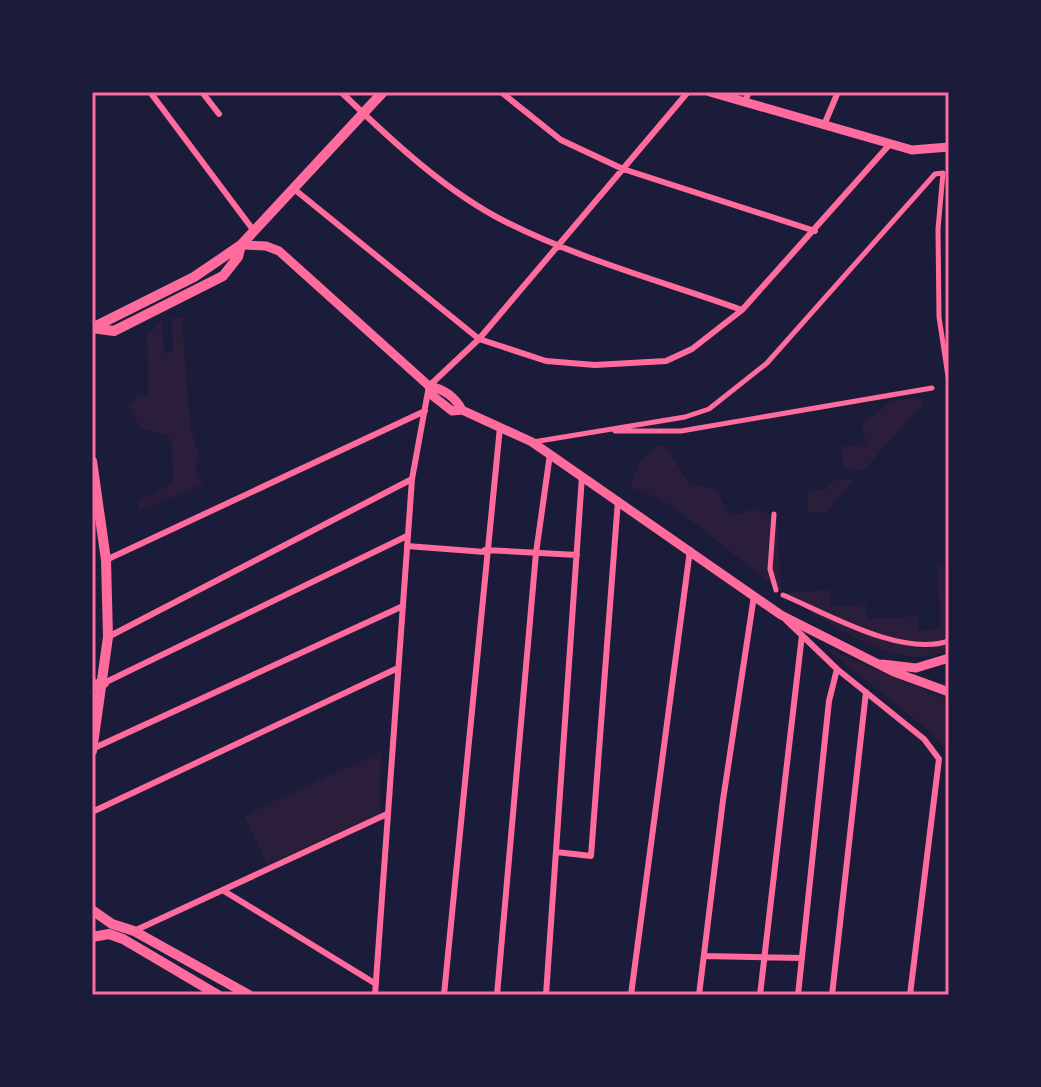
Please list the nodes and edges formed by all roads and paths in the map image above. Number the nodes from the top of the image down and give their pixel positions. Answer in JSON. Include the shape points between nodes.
{"nodes":[{"id":1,"x":150,"y":92,"type":"edge"},
{"id":2,"x":202,"y":92,"type":"edge"},
{"id":3,"x":341,"y":92,"type":"edge"},
{"id":4,"x":383,"y":92,"type":"edge"},
{"id":5,"x":501,"y":92,"type":"edge"},
{"id":6,"x":688,"y":92,"type":"edge"},
{"id":7,"x":710,"y":92,"type":"edge"},
{"id":8,"x":749,"y":92,"type":"edge"},
{"id":9,"x":838,"y":92,"type":"edge"},
{"id":10,"x":744,"y":103,"type":"junction"},
{"id":11,"x":363,"y":113,"type":"junction"},
{"id":12,"x":219,"y":114,"type":"dead end"},
{"id":13,"x":824,"y":125,"type":"junction"},
{"id":14,"x":890,"y":144,"type":"junction"},
{"id":15,"x":949,"y":147,"type":"edge"},
{"id":16,"x":623,"y":169,"type":"junction"},
{"id":17,"x":294,"y":189,"type":"junction"},
{"id":18,"x":254,"y":231,"type":"junction"},
{"id":19,"x":815,"y":231,"type":"junction"},
{"id":20,"x":241,"y":245,"type":"junction"},
{"id":21,"x":558,"y":245,"type":"junction"},
{"id":22,"x":742,"y":310,"type":"junction"},
{"id":23,"x":92,"y":328,"type":"edge"},
{"id":24,"x":479,"y":339,"type":"junction"},
{"id":25,"x":949,"y":383,"type":"edge"},
{"id":26,"x":429,"y":386,"type":"junction"},
{"id":27,"x":932,"y":388,"type":"dead end"},
{"id":28,"x":425,"y":411,"type":"junction"},
{"id":29,"x":500,"y":427,"type":"junction"},
{"id":30,"x":602,"y":431,"type":"junction"},
{"id":31,"x":532,"y":442,"type":"junction"},
{"id":32,"x":550,"y":454,"type":"junction"},
{"id":33,"x":92,"y":461,"type":"edge"},
{"id":34,"x":582,"y":476,"type":"junction"},
{"id":35,"x":412,"y":479,"type":"junction"},
{"id":36,"x":618,"y":500,"type":"junction"},
{"id":37,"x":774,"y":514,"type":"dead end"},
{"id":38,"x":407,"y":536,"type":"junction"},
{"id":39,"x":407,"y":546,"type":"junction"},
{"id":40,"x":690,"y":550,"type":"junction"},
{"id":41,"x":485,"y":551,"type":"junction"},
{"id":42,"x":536,"y":553,"type":"junction"},
{"id":43,"x":577,"y":555,"type":"junction"},
{"id":44,"x":106,"y":560,"type":"junction"},
{"id":45,"x":776,"y":590,"type":"dead end"},
{"id":46,"x":783,"y":595,"type":"dead end"},
{"id":47,"x":754,"y":596,"type":"junction"},
{"id":48,"x":403,"y":606,"type":"junction"},
{"id":49,"x":781,"y":615,"type":"junction"},
{"id":50,"x":802,"y":635,"type":"junction"},
{"id":51,"x":108,"y":637,"type":"junction"},
{"id":52,"x":949,"y":641,"type":"edge"},
{"id":53,"x":949,"y":658,"type":"edge"},
{"id":54,"x":872,"y":662,"type":"junction"},
{"id":55,"x":398,"y":668,"type":"junction"},
{"id":56,"x":837,"y":669,"type":"junction"},
{"id":57,"x":104,"y":683,"type":"junction"},
{"id":58,"x":92,"y":685,"type":"edge"},
{"id":59,"x":866,"y":692,"type":"junction"},
{"id":60,"x":949,"y":692,"type":"edge"},
{"id":61,"x":92,"y":750,"type":"edge"},
{"id":62,"x":92,"y":812,"type":"edge"},
{"id":63,"x":387,"y":814,"type":"junction"},
{"id":64,"x":556,"y":852,"type":"junction"},
{"id":65,"x":224,"y":891,"type":"junction"},
{"id":66,"x":92,"y":910,"type":"edge"},
{"id":67,"x":134,"y":931,"type":"junction"},
{"id":68,"x":92,"y":937,"type":"edge"},
{"id":69,"x":704,"y":956,"type":"junction"},
{"id":70,"x":802,"y":958,"type":"junction"},
{"id":71,"x":764,"y":960,"type":"junction"},
{"id":72,"x":376,"y":984,"type":"junction"},
{"id":73,"x":218,"y":995,"type":"edge"},
{"id":74,"x":249,"y":995,"type":"edge"},
{"id":75,"x":375,"y":995,"type":"edge"},
{"id":76,"x":444,"y":995,"type":"edge"},
{"id":77,"x":497,"y":995,"type":"edge"},
{"id":78,"x":546,"y":995,"type":"edge"},
{"id":79,"x":631,"y":995,"type":"edge"},
{"id":80,"x":699,"y":995,"type":"edge"},
{"id":81,"x":760,"y":995,"type":"edge"},
{"id":82,"x":798,"y":995,"type":"edge"},
{"id":83,"x":832,"y":995,"type":"edge"},
{"id":84,"x":910,"y":995,"type":"edge"}],
"edges":[{"from":1,"to":18,"type":"street"},
{"from":2,"to":12,"type":"street"},
{"from":3,"to":11,"type":"street"},
{"from":4,"to":11,"type":"main road"},
{"from":5,"to":16,"type":"street","via":[[561,140]]},
{"from":6,"to":16,"type":"street"},
{"from":7,"to":10,"type":"main road"},
{"from":8,"to":10,"type":"street"},
{"from":9,"to":13,"type":"street"},
{"from":10,"to":13,"type":"main road"},
{"from":11,"to":17,"type":"main road"},
{"from":11,"to":21,"type":"street","via":[[453,188],[506,222]]},
{"from":13,"to":14,"type":"main road"},
{"from":14,"to":15,"type":"main road","via":[[912,150]]},
{"from":14,"to":19,"type":"street"},
{"from":16,"to":19,"type":"street"},
{"from":16,"to":21,"type":"street"},
{"from":17,"to":18,"type":"main road"},
{"from":17,"to":24,"type":"street"},
{"from":18,"to":20,"type":"main road"},
{"from":19,"to":22,"type":"street"},
{"from":20,"to":23,"type":"main road","via":[[194,277]]},
{"from":20,"to":26,"type":"main road","via":[[279,251]]},
{"from":21,"to":22,"type":"street"},
{"from":21,"to":24,"type":"street"},
{"from":22,"to":24,"type":"street","via":[[692,349],[666,361],[546,361]]},
{"from":24,"to":26,"type":"street"},
{"from":25,"to":30,"type":"street","via":[[939,317],[943,173],[935,174],[767,363],[723,400],[685,417]]},
{"from":26,"to":28,"type":"street"},
{"from":26,"to":29,"type":"main road","via":[[440,388],[462,410]]},
{"from":27,"to":30,"type":"street","via":[[681,431]]},
{"from":28,"to":35,"type":"street"},
{"from":28,"to":44,"type":"street"},
{"from":29,"to":31,"type":"main road"},
{"from":29,"to":41,"type":"street"},
{"from":30,"to":31,"type":"street"},
{"from":31,"to":32,"type":"main road"},
{"from":32,"to":34,"type":"main road"},
{"from":32,"to":42,"type":"street"},
{"from":33,"to":44,"type":"main road"},
{"from":34,"to":36,"type":"main road"},
{"from":34,"to":43,"type":"street"},
{"from":35,"to":38,"type":"street"},
{"from":35,"to":51,"type":"street"},
{"from":36,"to":40,"type":"main road"},
{"from":36,"to":64,"type":"street","via":[[591,856]]},
{"from":37,"to":45,"type":"street","via":[[770,569]]},
{"from":38,"to":39,"type":"street"},
{"from":38,"to":57,"type":"street"},
{"from":39,"to":41,"type":"street"},
{"from":39,"to":48,"type":"street"},
{"from":40,"to":47,"type":"main road"},
{"from":40,"to":79,"type":"street"},
{"from":41,"to":42,"type":"street"},
{"from":41,"to":76,"type":"street"},
{"from":42,"to":43,"type":"street"},
{"from":42,"to":77,"type":"street"},
{"from":43,"to":64,"type":"street"},
{"from":44,"to":51,"type":"main road"},
{"from":46,"to":52,"type":"street","via":[[855,628],[924,645]]},
{"from":47,"to":49,"type":"main road"},
{"from":47,"to":69,"type":"street"},
{"from":48,"to":55,"type":"street"},
{"from":48,"to":61,"type":"street"},
{"from":49,"to":50,"type":"street"},
{"from":49,"to":54,"type":"main road"},
{"from":50,"to":56,"type":"street"},
{"from":50,"to":71,"type":"street"},
{"from":51,"to":57,"type":"main road"},
{"from":53,"to":54,"type":"main road","via":[[916,668]]},
{"from":54,"to":60,"type":"main road"},
{"from":55,"to":62,"type":"street"},
{"from":55,"to":63,"type":"street"},
{"from":56,"to":59,"type":"street"},
{"from":56,"to":70,"type":"street","via":[[829,701]]},
{"from":57,"to":58,"type":"main road"},
{"from":57,"to":61,"type":"main road"},
{"from":59,"to":83,"type":"street"},
{"from":59,"to":84,"type":"street","via":[[924,739],[939,759]]},
{"from":63,"to":65,"type":"street"},
{"from":63,"to":72,"type":"street"},
{"from":64,"to":78,"type":"street"},
{"from":65,"to":67,"type":"street"},
{"from":65,"to":72,"type":"street"},
{"from":66,"to":67,"type":"main road"},
{"from":67,"to":74,"type":"main road"},
{"from":68,"to":73,"type":"main road","via":[[109,934],[123,939]]},
{"from":69,"to":71,"type":"street"},
{"from":69,"to":80,"type":"street"},
{"from":70,"to":71,"type":"street"},
{"from":70,"to":82,"type":"street"},
{"from":71,"to":81,"type":"street"},
{"from":72,"to":75,"type":"street"}]}
